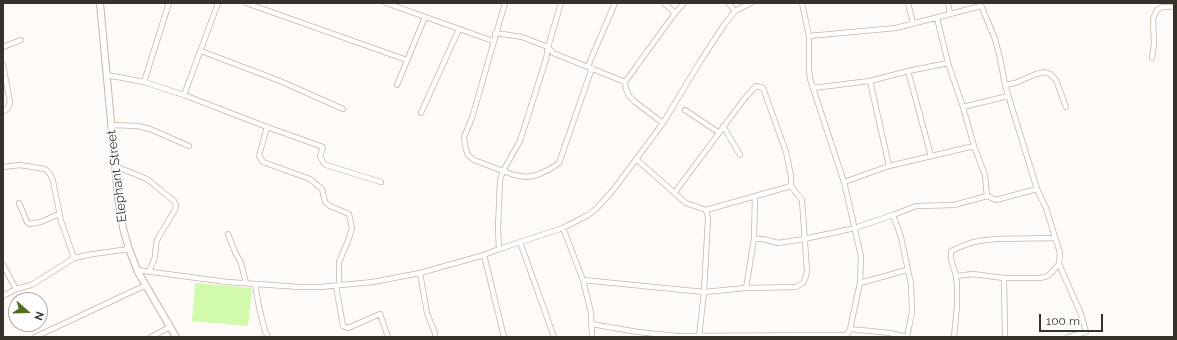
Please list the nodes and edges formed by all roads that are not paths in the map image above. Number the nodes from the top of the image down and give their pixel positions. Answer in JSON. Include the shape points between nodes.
{"nodes":[{"id":1,"x":100,"y":3,"type":"edge"},
{"id":2,"x":169,"y":3,"type":"edge"},
{"id":3,"x":218,"y":3,"type":"edge"},
{"id":4,"x":246,"y":3,"type":"edge"},
{"id":5,"x":386,"y":3,"type":"edge"},
{"id":6,"x":505,"y":3,"type":"edge"},
{"id":7,"x":562,"y":3,"type":"edge"},
{"id":8,"x":615,"y":3,"type":"edge"},
{"id":9,"x":664,"y":3,"type":"edge"},
{"id":10,"x":684,"y":3,"type":"edge"},
{"id":11,"x":728,"y":3,"type":"edge"},
{"id":12,"x":751,"y":3,"type":"edge"},
{"id":13,"x":802,"y":3,"type":"edge"},
{"id":14,"x":908,"y":3,"type":"edge"},
{"id":15,"x":948,"y":3,"type":"edge"},
{"id":16,"x":980,"y":5,"type":"edge"},
{"id":17,"x":1174,"y":7,"type":"edge"},
{"id":18,"x":735,"y":11,"type":"junction"},
{"id":19,"x":675,"y":12,"type":"junction"},
{"id":20,"x":950,"y":14,"type":"junction"},
{"id":21,"x":425,"y":17,"type":"junction"},
{"id":22,"x":937,"y":18,"type":"junction"},
{"id":23,"x":913,"y":23,"type":"junction"},
{"id":24,"x":459,"y":29,"type":"junction"},
{"id":25,"x":495,"y":33,"type":"junction"},
{"id":26,"x":809,"y":36,"type":"junction"},
{"id":27,"x":21,"y":40,"type":"dead end"},
{"id":28,"x":493,"y":41,"type":"junction"},
{"id":29,"x":3,"y":47,"type":"edge"},
{"id":30,"x":548,"y":47,"type":"junction"},
{"id":31,"x":201,"y":50,"type":"junction"},
{"id":32,"x":1152,"y":58,"type":"dead end"},
{"id":33,"x":407,"y":60,"type":"junction"},
{"id":34,"x":948,"y":63,"type":"junction"},
{"id":35,"x":3,"y":65,"type":"edge"},
{"id":36,"x":590,"y":67,"type":"junction"},
{"id":37,"x":908,"y":71,"type":"junction"},
{"id":38,"x":107,"y":75,"type":"junction"},
{"id":39,"x":870,"y":81,"type":"junction"},
{"id":40,"x":144,"y":82,"type":"junction"},
{"id":41,"x":625,"y":82,"type":"junction"},
{"id":42,"x":397,"y":84,"type":"dead end"},
{"id":43,"x":1005,"y":85,"type":"junction"},
{"id":44,"x":813,"y":88,"type":"junction"},
{"id":45,"x":184,"y":95,"type":"junction"},
{"id":46,"x":1008,"y":96,"type":"junction"},
{"id":47,"x":963,"y":107,"type":"junction"},
{"id":48,"x":1066,"y":107,"type":"dead end"},
{"id":49,"x":343,"y":108,"type":"dead end"},
{"id":50,"x":685,"y":110,"type":"dead end"},
{"id":51,"x":3,"y":112,"type":"edge"},
{"id":52,"x":421,"y":113,"type":"dead end"},
{"id":53,"x":663,"y":123,"type":"junction"},
{"id":54,"x":111,"y":125,"type":"junction"},
{"id":55,"x":723,"y":126,"type":"junction"},
{"id":56,"x":267,"y":128,"type":"junction"},
{"id":57,"x":718,"y":132,"type":"junction"},
{"id":58,"x":189,"y":146,"type":"dead end"},
{"id":59,"x":974,"y":146,"type":"junction"},
{"id":60,"x":740,"y":155,"type":"dead end"},
{"id":61,"x":931,"y":156,"type":"junction"},
{"id":62,"x":636,"y":159,"type":"junction"},
{"id":63,"x":115,"y":166,"type":"junction"},
{"id":64,"x":889,"y":166,"type":"junction"},
{"id":65,"x":3,"y":167,"type":"edge"},
{"id":66,"x":503,"y":171,"type":"junction"},
{"id":67,"x":381,"y":182,"type":"dead end"},
{"id":68,"x":844,"y":182,"type":"junction"},
{"id":69,"x":791,"y":186,"type":"junction"},
{"id":70,"x":1037,"y":189,"type":"junction"},
{"id":71,"x":675,"y":192,"type":"junction"},
{"id":72,"x":755,"y":196,"type":"junction"},
{"id":73,"x":987,"y":196,"type":"junction"},
{"id":74,"x":19,"y":203,"type":"dead end"},
{"id":75,"x":706,"y":210,"type":"junction"},
{"id":76,"x":59,"y":214,"type":"junction"},
{"id":77,"x":893,"y":215,"type":"junction"},
{"id":78,"x":563,"y":228,"type":"junction"},
{"id":79,"x":855,"y":228,"type":"junction"},
{"id":80,"x":228,"y":234,"type":"dead end"},
{"id":81,"x":1055,"y":238,"type":"junction"},
{"id":82,"x":754,"y":239,"type":"junction"},
{"id":83,"x":804,"y":239,"type":"junction"},
{"id":84,"x":520,"y":242,"type":"junction"},
{"id":85,"x":498,"y":249,"type":"junction"},
{"id":86,"x":129,"y":250,"type":"junction"},
{"id":87,"x":484,"y":256,"type":"junction"},
{"id":88,"x":74,"y":258,"type":"junction"},
{"id":89,"x":1059,"y":264,"type":"junction"},
{"id":90,"x":3,"y":265,"type":"edge"},
{"id":91,"x":137,"y":270,"type":"junction"},
{"id":92,"x":908,"y":270,"type":"junction"},
{"id":93,"x":150,"y":272,"type":"junction"},
{"id":94,"x":420,"y":273,"type":"junction"},
{"id":95,"x":956,"y":276,"type":"junction"},
{"id":96,"x":1004,"y":278,"type":"junction"},
{"id":97,"x":583,"y":280,"type":"junction"},
{"id":98,"x":246,"y":283,"type":"junction"},
{"id":99,"x":860,"y":283,"type":"junction"},
{"id":100,"x":146,"y":284,"type":"junction"},
{"id":101,"x":255,"y":284,"type":"junction"},
{"id":102,"x":338,"y":285,"type":"junction"},
{"id":103,"x":746,"y":288,"type":"junction"},
{"id":104,"x":16,"y":289,"type":"junction"},
{"id":105,"x":704,"y":292,"type":"junction"},
{"id":106,"x":3,"y":296,"type":"edge"},
{"id":107,"x":591,"y":324,"type":"junction"},
{"id":108,"x":170,"y":327,"type":"junction"},
{"id":109,"x":850,"y":328,"type":"junction"},
{"id":110,"x":846,"y":336,"type":"edge"},
{"id":111,"x":35,"y":337,"type":"edge"},
{"id":112,"x":151,"y":337,"type":"edge"},
{"id":113,"x":176,"y":337,"type":"edge"},
{"id":114,"x":268,"y":337,"type":"edge"},
{"id":115,"x":388,"y":337,"type":"edge"},
{"id":116,"x":435,"y":337,"type":"edge"},
{"id":117,"x":504,"y":337,"type":"edge"},
{"id":118,"x":554,"y":337,"type":"edge"},
{"id":119,"x":592,"y":337,"type":"edge"},
{"id":120,"x":699,"y":337,"type":"edge"},
{"id":121,"x":741,"y":337,"type":"edge"},
{"id":122,"x":907,"y":337,"type":"edge"},
{"id":123,"x":954,"y":337,"type":"edge"},
{"id":124,"x":1006,"y":337,"type":"edge"},
{"id":125,"x":1068,"y":337,"type":"edge"}],
"edges":[{"from":1,"to":38,"type":"main road","name":"Elephant Street"},
{"from":2,"to":40,"type":"street"},
{"from":3,"to":31,"type":"street"},
{"from":4,"to":33,"type":"street"},
{"from":5,"to":21,"type":"street"},
{"from":6,"to":25,"type":"street"},
{"from":7,"to":30,"type":"street"},
{"from":8,"to":36,"type":"street"},
{"from":9,"to":19,"type":"street"},
{"from":10,"to":19,"type":"street"},
{"from":11,"to":18,"type":"street"},
{"from":12,"to":18,"type":"street"},
{"from":13,"to":26,"type":"street"},
{"from":14,"to":23,"type":"street"},
{"from":15,"to":20,"type":"street"},
{"from":16,"to":20,"type":"street"},
{"from":16,"to":43,"type":"street","via":[[995,39]]},
{"from":17,"to":32,"type":"street","via":[[1162,7],[1155,14]]},
{"from":18,"to":53,"type":"street","via":[[701,60]]},
{"from":19,"to":41,"type":"street"},
{"from":20,"to":22,"type":"street"},
{"from":21,"to":24,"type":"street"},
{"from":21,"to":33,"type":"street"},
{"from":22,"to":23,"type":"street"},
{"from":22,"to":34,"type":"street"},
{"from":23,"to":26,"type":"street","via":[[888,30]]},
{"from":24,"to":28,"type":"street"},
{"from":24,"to":52,"type":"street"},
{"from":25,"to":28,"type":"street"},
{"from":25,"to":30,"type":"street","via":[[522,37]]},
{"from":26,"to":44,"type":"street","via":[[808,69]]},
{"from":27,"to":29,"type":"street"},
{"from":28,"to":66,"type":"street","via":[[472,118],[464,137],[468,155],[474,160]]},
{"from":30,"to":36,"type":"street","via":[[553,53]]},
{"from":30,"to":66,"type":"street","via":[[520,141]]},
{"from":31,"to":45,"type":"street"},
{"from":31,"to":49,"type":"street"},
{"from":33,"to":42,"type":"street"},
{"from":34,"to":37,"type":"street"},
{"from":34,"to":47,"type":"street"},
{"from":35,"to":51,"type":"street","via":[[10,102]]},
{"from":36,"to":41,"type":"street"},
{"from":36,"to":66,"type":"street","via":[[559,163],[537,175],[527,177]]},
{"from":37,"to":39,"type":"street"},
{"from":37,"to":61,"type":"street"},
{"from":38,"to":40,"type":"street"},
{"from":38,"to":54,"type":"main road","name":"Elephant Street"},
{"from":39,"to":44,"type":"street"},
{"from":39,"to":64,"type":"street"},
{"from":40,"to":45,"type":"street"},
{"from":41,"to":53,"type":"street","via":[[629,96],[634,102]]},
{"from":43,"to":46,"type":"street"},
{"from":43,"to":48,"type":"street","via":[[1046,72],[1056,80]]},
{"from":44,"to":68,"type":"street"},
{"from":45,"to":56,"type":"street"},
{"from":46,"to":47,"type":"street"},
{"from":46,"to":70,"type":"street"},
{"from":47,"to":59,"type":"street"},
{"from":50,"to":57,"type":"street"},
{"from":53,"to":62,"type":"street"},
{"from":54,"to":58,"type":"street","via":[[150,129]]},
{"from":54,"to":63,"type":"main road","name":"Elephant Street"},
{"from":55,"to":57,"type":"street"},
{"from":55,"to":60,"type":"street"},
{"from":55,"to":69,"type":"street","via":[[756,86],[763,88],[786,152]]},
{"from":56,"to":67,"type":"street","via":[[323,147],[320,156],[326,165]]},
{"from":56,"to":102,"type":"street","via":[[259,156],[263,162],[310,179],[322,189],[325,202],[349,214],[352,228],[339,262]]},
{"from":57,"to":71,"type":"street"},
{"from":59,"to":61,"type":"street"},
{"from":59,"to":73,"type":"street","via":[[985,175]]},
{"from":61,"to":64,"type":"street"},
{"from":62,"to":71,"type":"street"},
{"from":62,"to":78,"type":"street","via":[[597,208]]},
{"from":63,"to":86,"type":"main road","name":"Elephant Street","via":[[119,207]]},
{"from":63,"to":93,"type":"street","via":[[147,180],[174,201],[176,206],[158,238]]},
{"from":64,"to":68,"type":"street"},
{"from":65,"to":76,"type":"street","via":[[20,165],[45,169],[53,181]]},
{"from":66,"to":85,"type":"street","via":[[500,180]]},
{"from":68,"to":79,"type":"street"},
{"from":69,"to":72,"type":"street"},
{"from":69,"to":83,"type":"street","via":[[802,200]]},
{"from":70,"to":73,"type":"street","via":[[996,200]]},
{"from":70,"to":81,"type":"street"},
{"from":71,"to":75,"type":"street","via":[[686,203]]},
{"from":72,"to":75,"type":"street"},
{"from":72,"to":82,"type":"street"},
{"from":73,"to":77,"type":"street","via":[[954,205],[916,206]]},
{"from":74,"to":76,"type":"street","via":[[30,224]]},
{"from":75,"to":105,"type":"street","via":[[708,218]]},
{"from":76,"to":88,"type":"street"},
{"from":77,"to":79,"type":"street"},
{"from":77,"to":92,"type":"street"},
{"from":78,"to":84,"type":"street"},
{"from":78,"to":97,"type":"street"},
{"from":79,"to":83,"type":"street"},
{"from":79,"to":99,"type":"street","via":[[861,256]]},
{"from":80,"to":98,"type":"street","via":[[241,263]]},
{"from":81,"to":89,"type":"street","via":[[1060,253]]},
{"from":81,"to":95,"type":"street","via":[[996,239],[970,243],[951,252]]},
{"from":82,"to":83,"type":"street","via":[[778,243]]},
{"from":82,"to":103,"type":"street"},
{"from":83,"to":103,"type":"street","via":[[806,271],[803,283],[796,287]]},
{"from":84,"to":85,"type":"street"},
{"from":84,"to":118,"type":"street"},
{"from":85,"to":87,"type":"street"},
{"from":86,"to":88,"type":"street"},
{"from":86,"to":91,"type":"main road","name":"Elephant Street"},
{"from":87,"to":94,"type":"street"},
{"from":87,"to":117,"type":"street"},
{"from":88,"to":104,"type":"street","via":[[46,276]]},
{"from":89,"to":96,"type":"street","via":[[1048,276]]},
{"from":89,"to":125,"type":"street","via":[[1086,332]]},
{"from":90,"to":104,"type":"street"},
{"from":91,"to":93,"type":"street"},
{"from":91,"to":100,"type":"main road","name":"Elephant Street"},
{"from":92,"to":99,"type":"street"},
{"from":92,"to":122,"type":"street","via":[[912,312]]},
{"from":93,"to":98,"type":"street"},
{"from":94,"to":102,"type":"street","via":[[373,282]]},
{"from":94,"to":116,"type":"street"},
{"from":95,"to":96,"type":"street","via":[[973,274]]},
{"from":95,"to":123,"type":"street"},
{"from":96,"to":124,"type":"street"},
{"from":97,"to":105,"type":"street"},
{"from":97,"to":107,"type":"street"},
{"from":98,"to":101,"type":"street"},
{"from":99,"to":109,"type":"street"},
{"from":100,"to":108,"type":"main road","name":"Elephant Street"},
{"from":100,"to":111,"type":"street"},
{"from":101,"to":102,"type":"street","via":[[300,287]]},
{"from":101,"to":114,"type":"street","via":[[255,294]]},
{"from":102,"to":115,"type":"street","via":[[343,326],[348,328],[380,314]]},
{"from":103,"to":105,"type":"street"},
{"from":104,"to":106,"type":"street"},
{"from":105,"to":120,"type":"street"},
{"from":107,"to":119,"type":"street"},
{"from":107,"to":120,"type":"street","via":[[638,332]]},
{"from":108,"to":112,"type":"street"},
{"from":108,"to":113,"type":"main road","name":"Elephant Street"},
{"from":109,"to":110,"type":"street"},
{"from":109,"to":122,"type":"street"},
{"from":110,"to":121,"type":"street"},
{"from":120,"to":121,"type":"street"}]}
